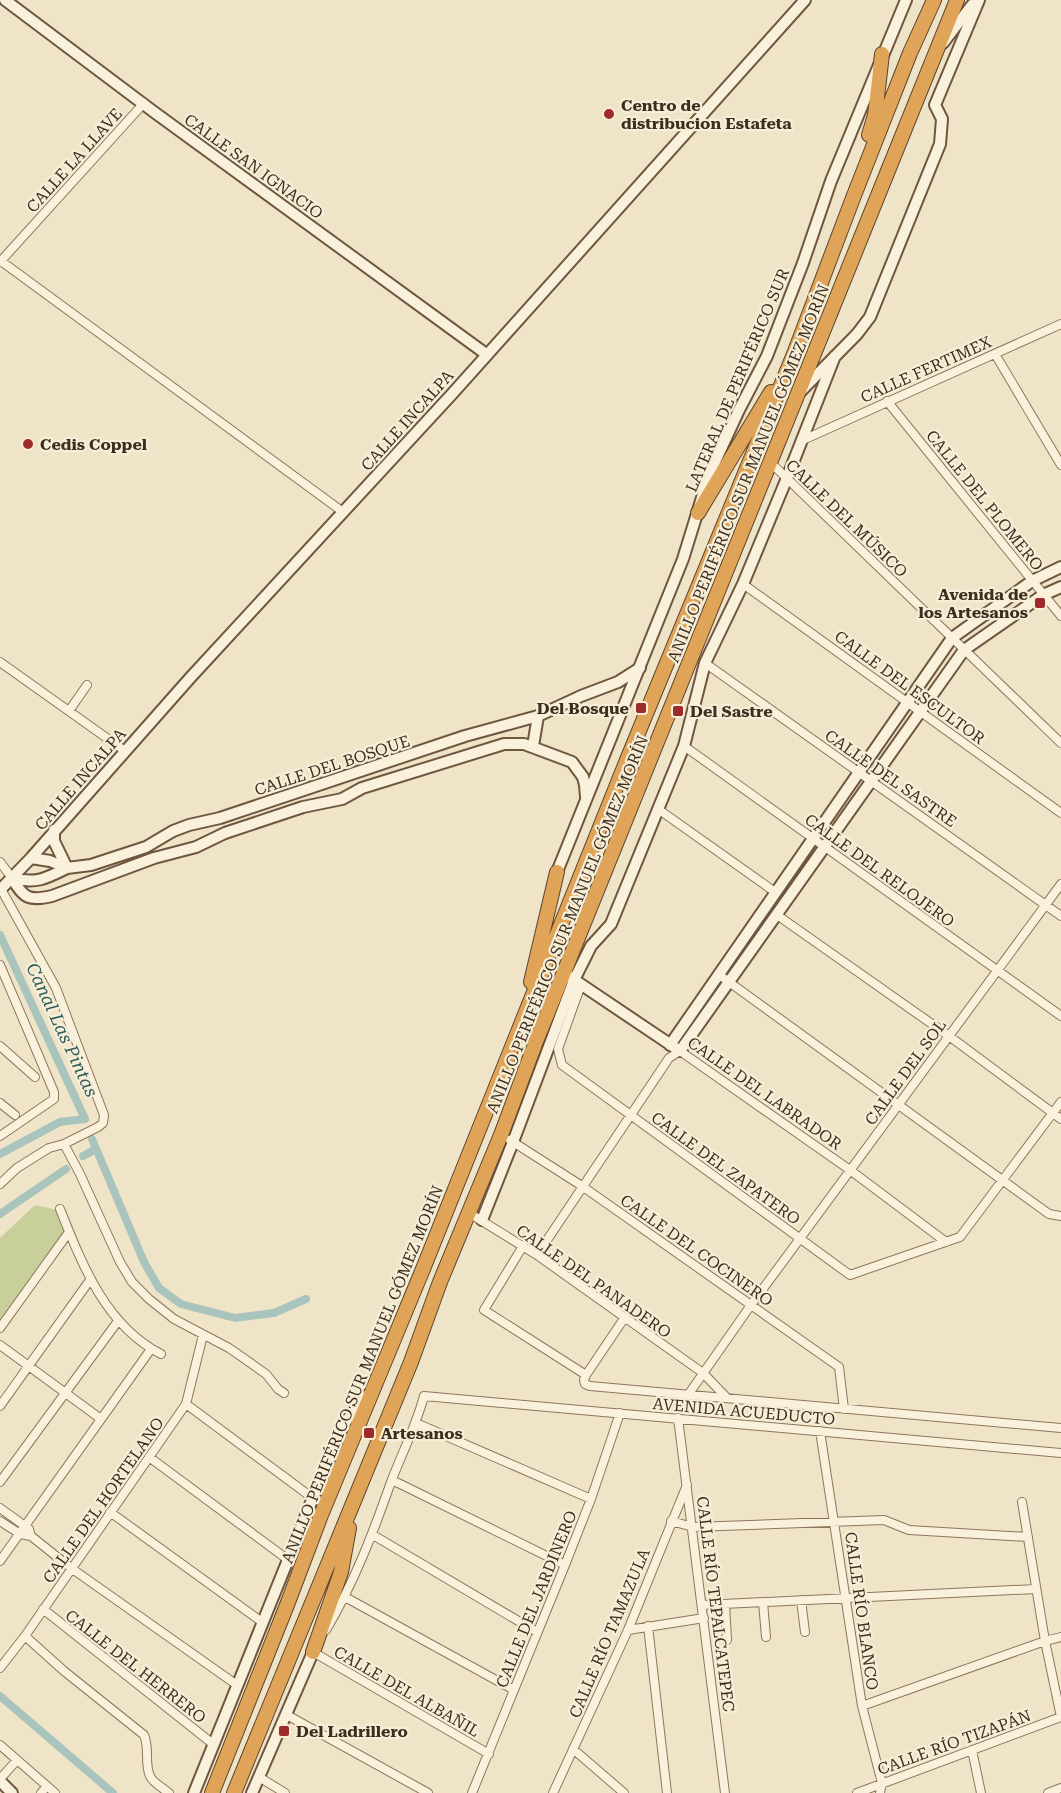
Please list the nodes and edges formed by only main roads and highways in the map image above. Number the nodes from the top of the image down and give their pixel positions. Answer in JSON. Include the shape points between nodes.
{"nodes":[{"id":1,"x":933,"y":0,"type":"edge"},
{"id":2,"x":957,"y":0,"type":"edge"},
{"id":3,"x":882,"y":54,"type":"road end"},
{"id":4,"x":853,"y":198,"type":"junction"},
{"id":5,"x":794,"y":354,"type":"junction"},
{"id":6,"x":698,"y":513,"type":"road end"},
{"id":7,"x":558,"y":872,"type":"road end"},
{"id":8,"x":520,"y":1028,"type":"junction"},
{"id":9,"x":352,"y":1506,"type":"junction"},
{"id":10,"x":313,"y":1652,"type":"road end"},
{"id":11,"x":212,"y":1793,"type":"edge"},
{"id":12,"x":234,"y":1793,"type":"edge"}],
"edges":[{"from":1,"to":4,"type":"highway","name":"ANILLO PERIFÉRICO SUR MANUEL GÓMEZ MORÍN"},
{"from":2,"to":9,"type":"highway","name":"ANILLO PERIFÉRICO SUR MANUEL GÓMEZ MORÍN","via":[[770,462],[573,979],[535,1044]]},
{"from":3,"to":4,"type":"highway","via":[[875,115]]},
{"from":4,"to":5,"type":"highway","name":"ANILLO PERIFÉRICO SUR MANUEL GÓMEZ MORÍN"},
{"from":5,"to":6,"type":"highway"},
{"from":5,"to":8,"type":"highway","name":"ANILLO PERIFÉRICO SUR MANUEL GÓMEZ MORÍN"},
{"from":7,"to":8,"type":"highway"},
{"from":8,"to":11,"type":"highway","name":"ANILLO PERIFÉRICO SUR MANUEL GÓMEZ MORÍN"},
{"from":9,"to":10,"type":"highway","via":[[341,1572]]},
{"from":9,"to":12,"type":"highway","name":"ANILLO PERIFÉRICO SUR MANUEL GÓMEZ MORÍN"}]}
